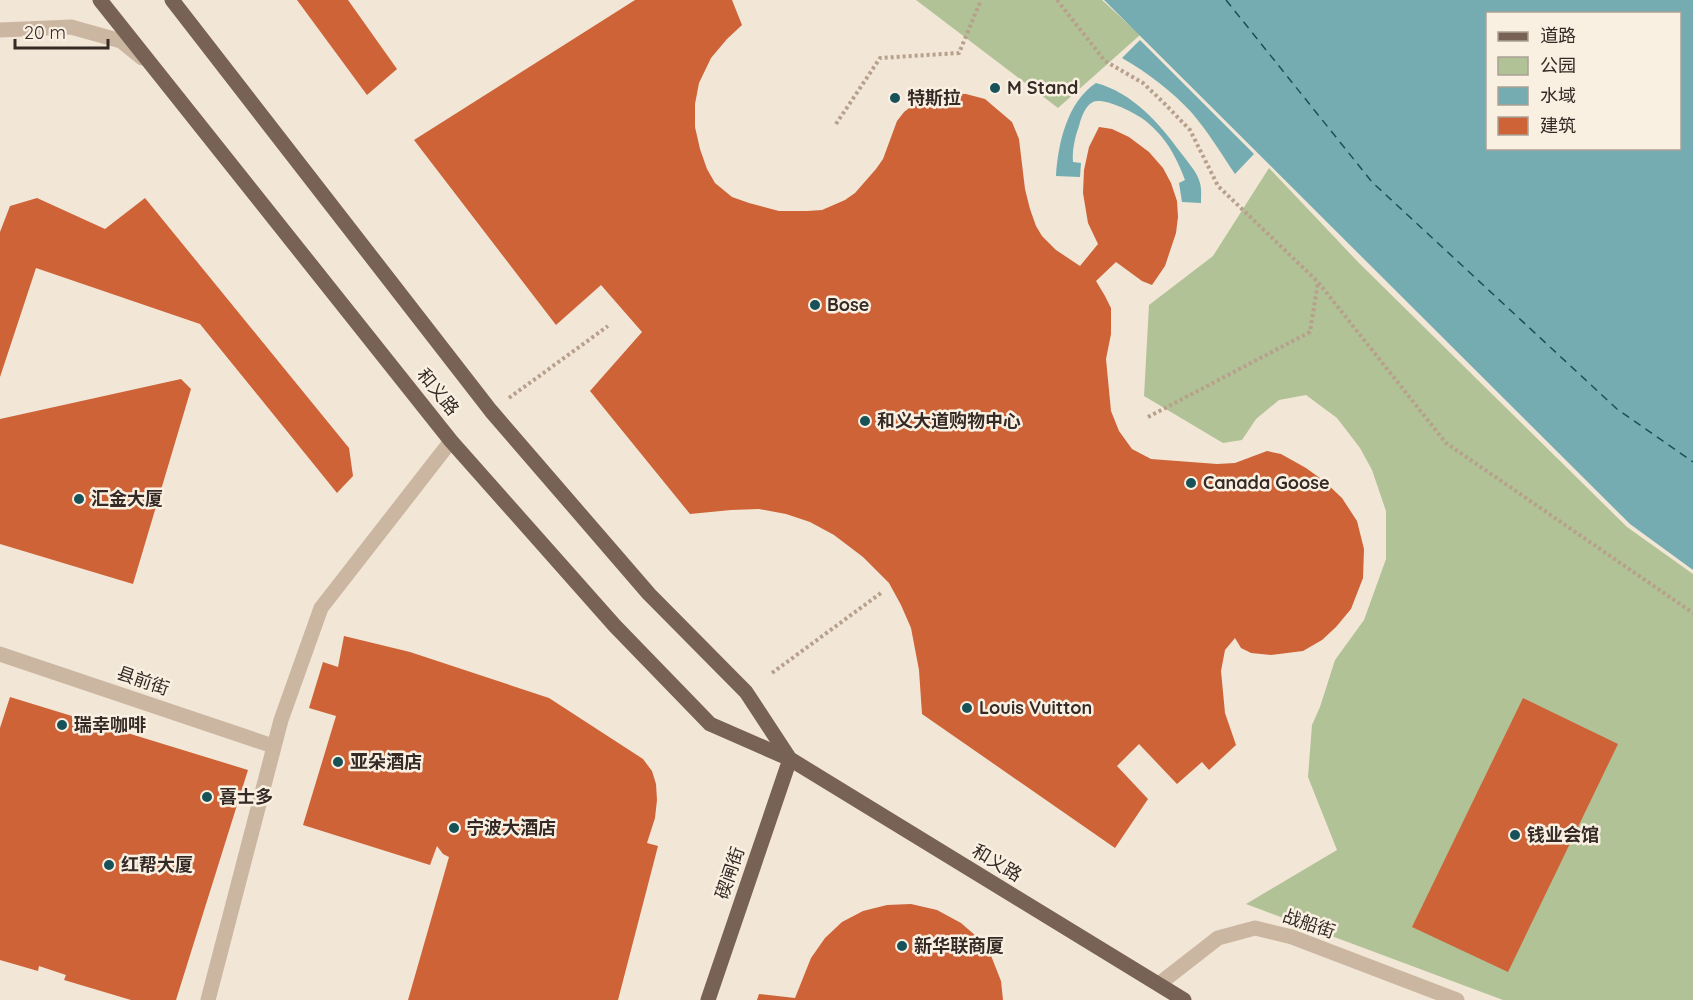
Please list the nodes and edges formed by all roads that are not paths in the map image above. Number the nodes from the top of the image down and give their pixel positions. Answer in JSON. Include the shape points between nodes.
{"nodes":[{"id":1,"x":100,"y":0,"type":"edge"},
{"id":2,"x":172,"y":0,"type":"edge"},
{"id":3,"x":0,"y":30,"type":"edge"},
{"id":4,"x":155,"y":69,"type":"junction"},
{"id":5,"x":451,"y":441,"type":"junction"},
{"id":6,"x":0,"y":654,"type":"edge"},
{"id":7,"x":273,"y":746,"type":"junction"},
{"id":8,"x":790,"y":759,"type":"junction"},
{"id":9,"x":1159,"y":984,"type":"junction"},
{"id":10,"x":208,"y":1000,"type":"edge"},
{"id":11,"x":708,"y":1000,"type":"edge"},
{"id":12,"x":1184,"y":1000,"type":"edge"},
{"id":13,"x":1457,"y":1000,"type":"edge"}],
"edges":[{"from":1,"to":4,"type":"main road","name":"和义路"},
{"from":2,"to":8,"type":"main road","name":"和义路","via":[[491,411],[649,594],[746,692]]},
{"from":3,"to":4,"type":"street","via":[[71,27],[121,41]]},
{"from":4,"to":5,"type":"main road","name":"和义路"},
{"from":5,"to":7,"type":"street","via":[[321,608]]},
{"from":5,"to":8,"type":"main road","name":"和义路","via":[[615,626],[710,724]]},
{"from":6,"to":7,"type":"street","name":"县前街"},
{"from":7,"to":10,"type":"street"},
{"from":8,"to":9,"type":"main road","name":"和义路"},
{"from":8,"to":11,"type":"main road","name":"碶闸街"},
{"from":9,"to":12,"type":"main road","name":"和义路"},
{"from":9,"to":13,"type":"street","name":"战船街","via":[[1218,938],[1255,928],[1292,937]]}]}
